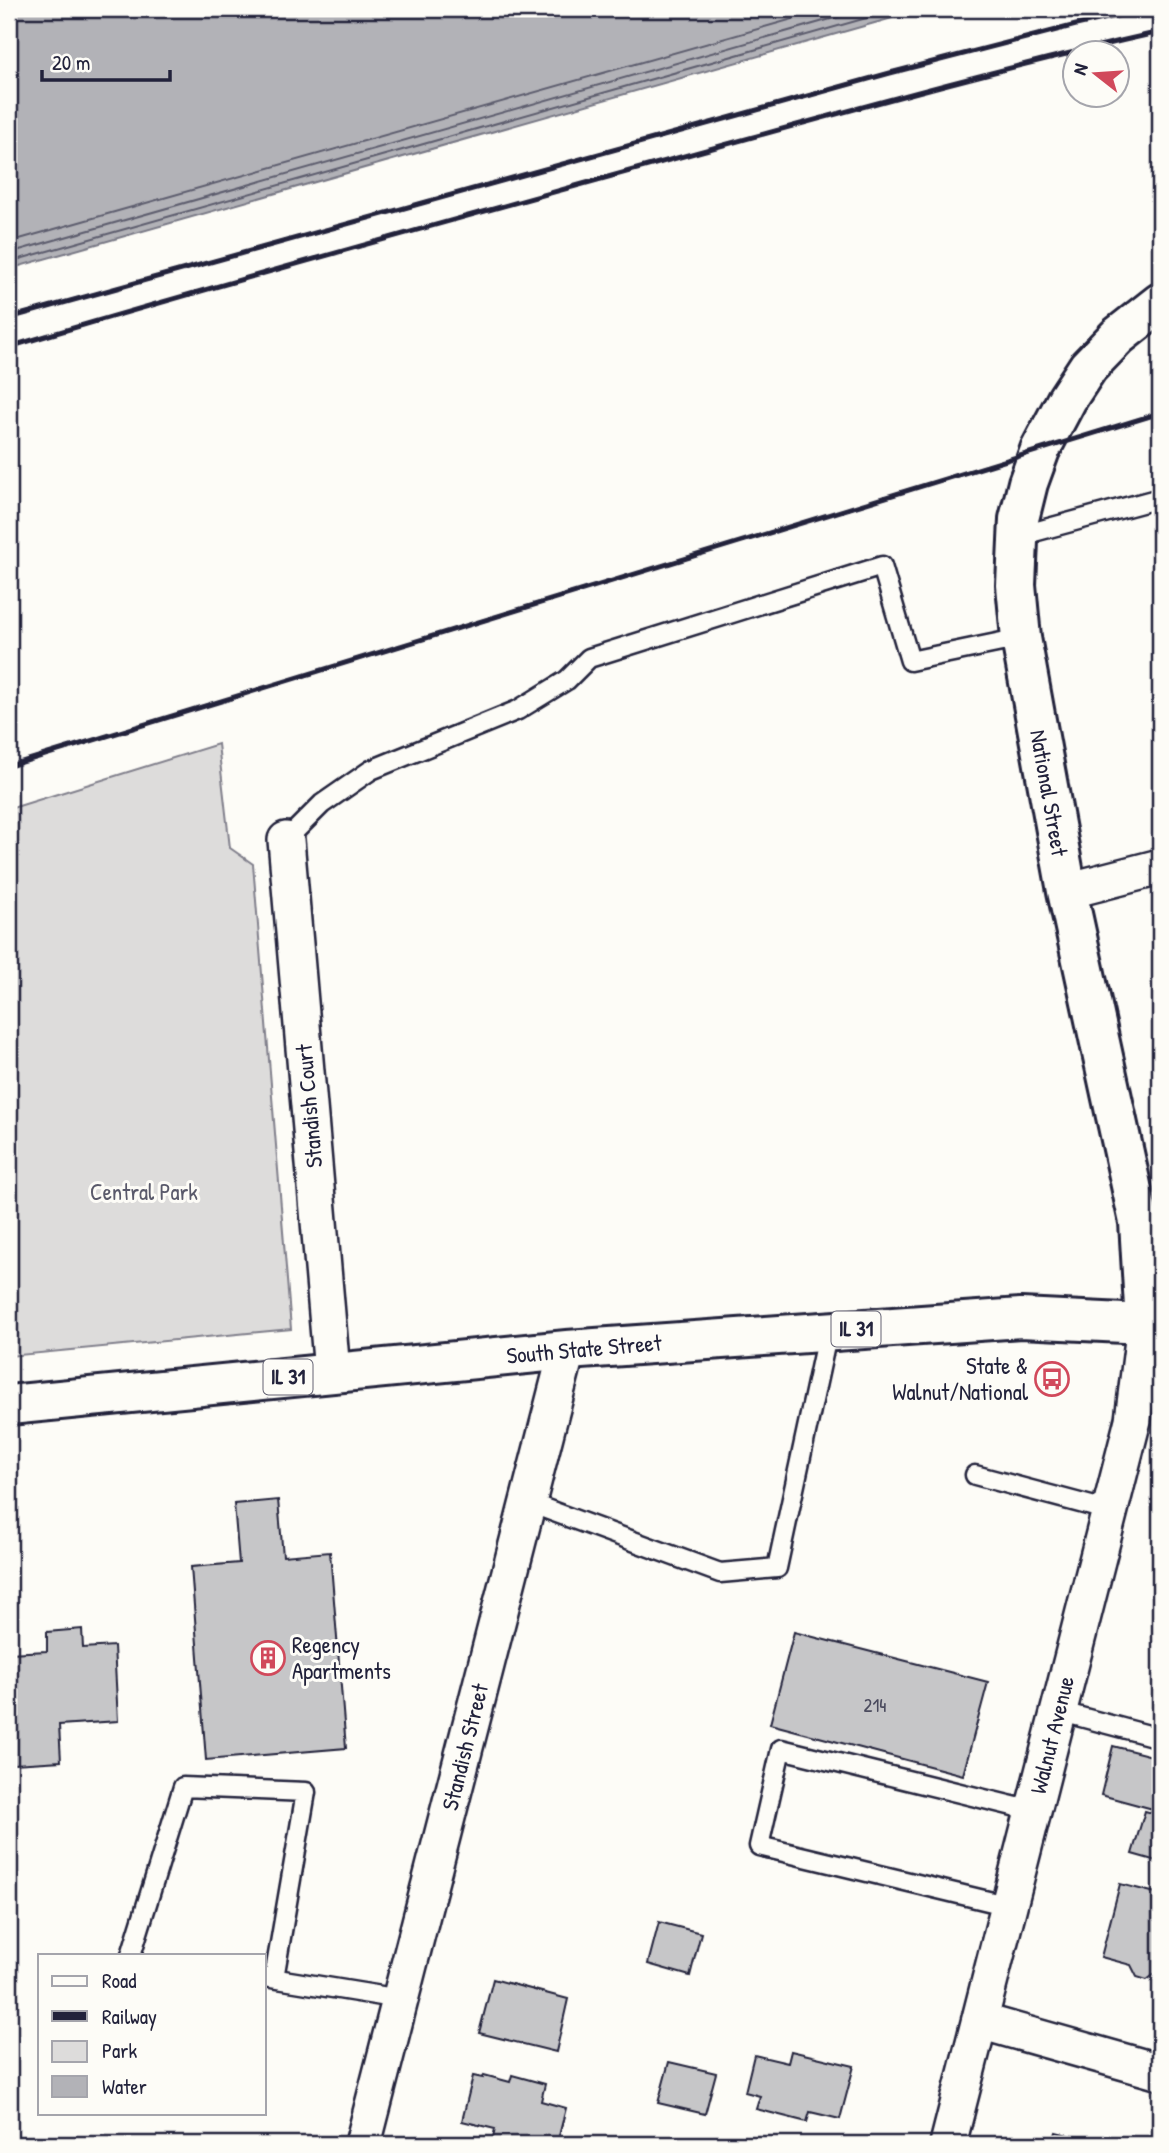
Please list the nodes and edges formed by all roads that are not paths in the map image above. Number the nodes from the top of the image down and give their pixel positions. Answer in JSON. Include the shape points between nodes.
{"nodes":[{"id":1,"x":1160,"y":303,"type":"edge"},
{"id":2,"x":1160,"y":498,"type":"edge"},
{"id":3,"x":1019,"y":536,"type":"junction"},
{"id":4,"x":1021,"y":638,"type":"junction"},
{"id":5,"x":286,"y":840,"type":"joint"},
{"id":6,"x":1160,"y":867,"type":"edge"},
{"id":7,"x":1067,"y":891,"type":"junction"},
{"id":8,"x":1153,"y":1326,"type":"edge"},
{"id":9,"x":828,"y":1331,"type":"junction"},
{"id":10,"x":567,"y":1350,"type":"junction"},
{"id":11,"x":332,"y":1372,"type":"junction"},
{"id":12,"x":9,"y":1405,"type":"edge"},
{"id":13,"x":975,"y":1475,"type":"dead end"},
{"id":14,"x":527,"y":1502,"type":"junction"},
{"id":15,"x":1110,"y":1511,"type":"junction"},
{"id":16,"x":1058,"y":1711,"type":"junction"},
{"id":17,"x":1160,"y":1738,"type":"edge"},
{"id":18,"x":1033,"y":1811,"type":"junction"},
{"id":19,"x":1009,"y":1906,"type":"junction"},
{"id":20,"x":131,"y":1954,"type":"edge"},
{"id":21,"x":269,"y":1978,"type":"edge"},
{"id":22,"x":400,"y":1999,"type":"junction"},
{"id":23,"x":980,"y":2021,"type":"junction"},
{"id":24,"x":1160,"y":2072,"type":"edge"},
{"id":25,"x":363,"y":2144,"type":"edge"},
{"id":26,"x":948,"y":2144,"type":"edge"}],
"edges":[{"from":1,"to":3,"type":"main road","name":"National Street","via":[[1118,336],[1088,367],[1067,399],[1036,461],[1019,519]]},
{"from":2,"to":3,"type":"lane"},
{"from":3,"to":4,"type":"main road","name":"National Street","via":[[1016,585]]},
{"from":4,"to":5,"type":"lane","via":[[910,661],[882,566],[589,658],[567,680],[518,710],[372,770],[322,804]]},
{"from":4,"to":7,"type":"main road","name":"National Street"},
{"from":5,"to":11,"type":"street","name":"Standish Court"},
{"from":6,"to":7,"type":"street"},
{"from":7,"to":8,"type":"main road","name":"National Street","via":[[1139,1222]]},
{"from":8,"to":9,"type":"main road","name":"South State Street","number":"IL 31","via":[[1021,1318]]},
{"from":8,"to":15,"type":"street","name":"Walnut Avenue"},
{"from":9,"to":10,"type":"main road","name":"South State Street","number":"IL 31"},
{"from":9,"to":14,"type":"lane","via":[[777,1568],[720,1573]]},
{"from":10,"to":11,"type":"main road","name":"South State Street","number":"IL 31"},
{"from":10,"to":14,"type":"street","name":"Standish Street"},
{"from":11,"to":12,"type":"main road","name":"South State Street","number":"IL 31"},
{"from":13,"to":15,"type":"lane"},
{"from":14,"to":22,"type":"street","name":"Standish Street"},
{"from":15,"to":16,"type":"street","name":"Walnut Avenue"},
{"from":16,"to":17,"type":"lane"},
{"from":16,"to":18,"type":"street","name":"Walnut Avenue"},
{"from":18,"to":19,"type":"street","name":"Walnut Avenue"},
{"from":18,"to":19,"type":"lane","via":[[781,1749],[759,1846]]},
{"from":19,"to":23,"type":"street","name":"Walnut Avenue"},
{"from":20,"to":21,"type":"lane","via":[[183,1787],[306,1791]]},
{"from":21,"to":22,"type":"lane"},
{"from":22,"to":25,"type":"street","name":"Standish Street"},
{"from":23,"to":24,"type":"street"},
{"from":23,"to":26,"type":"street","name":"Walnut Avenue"}]}
